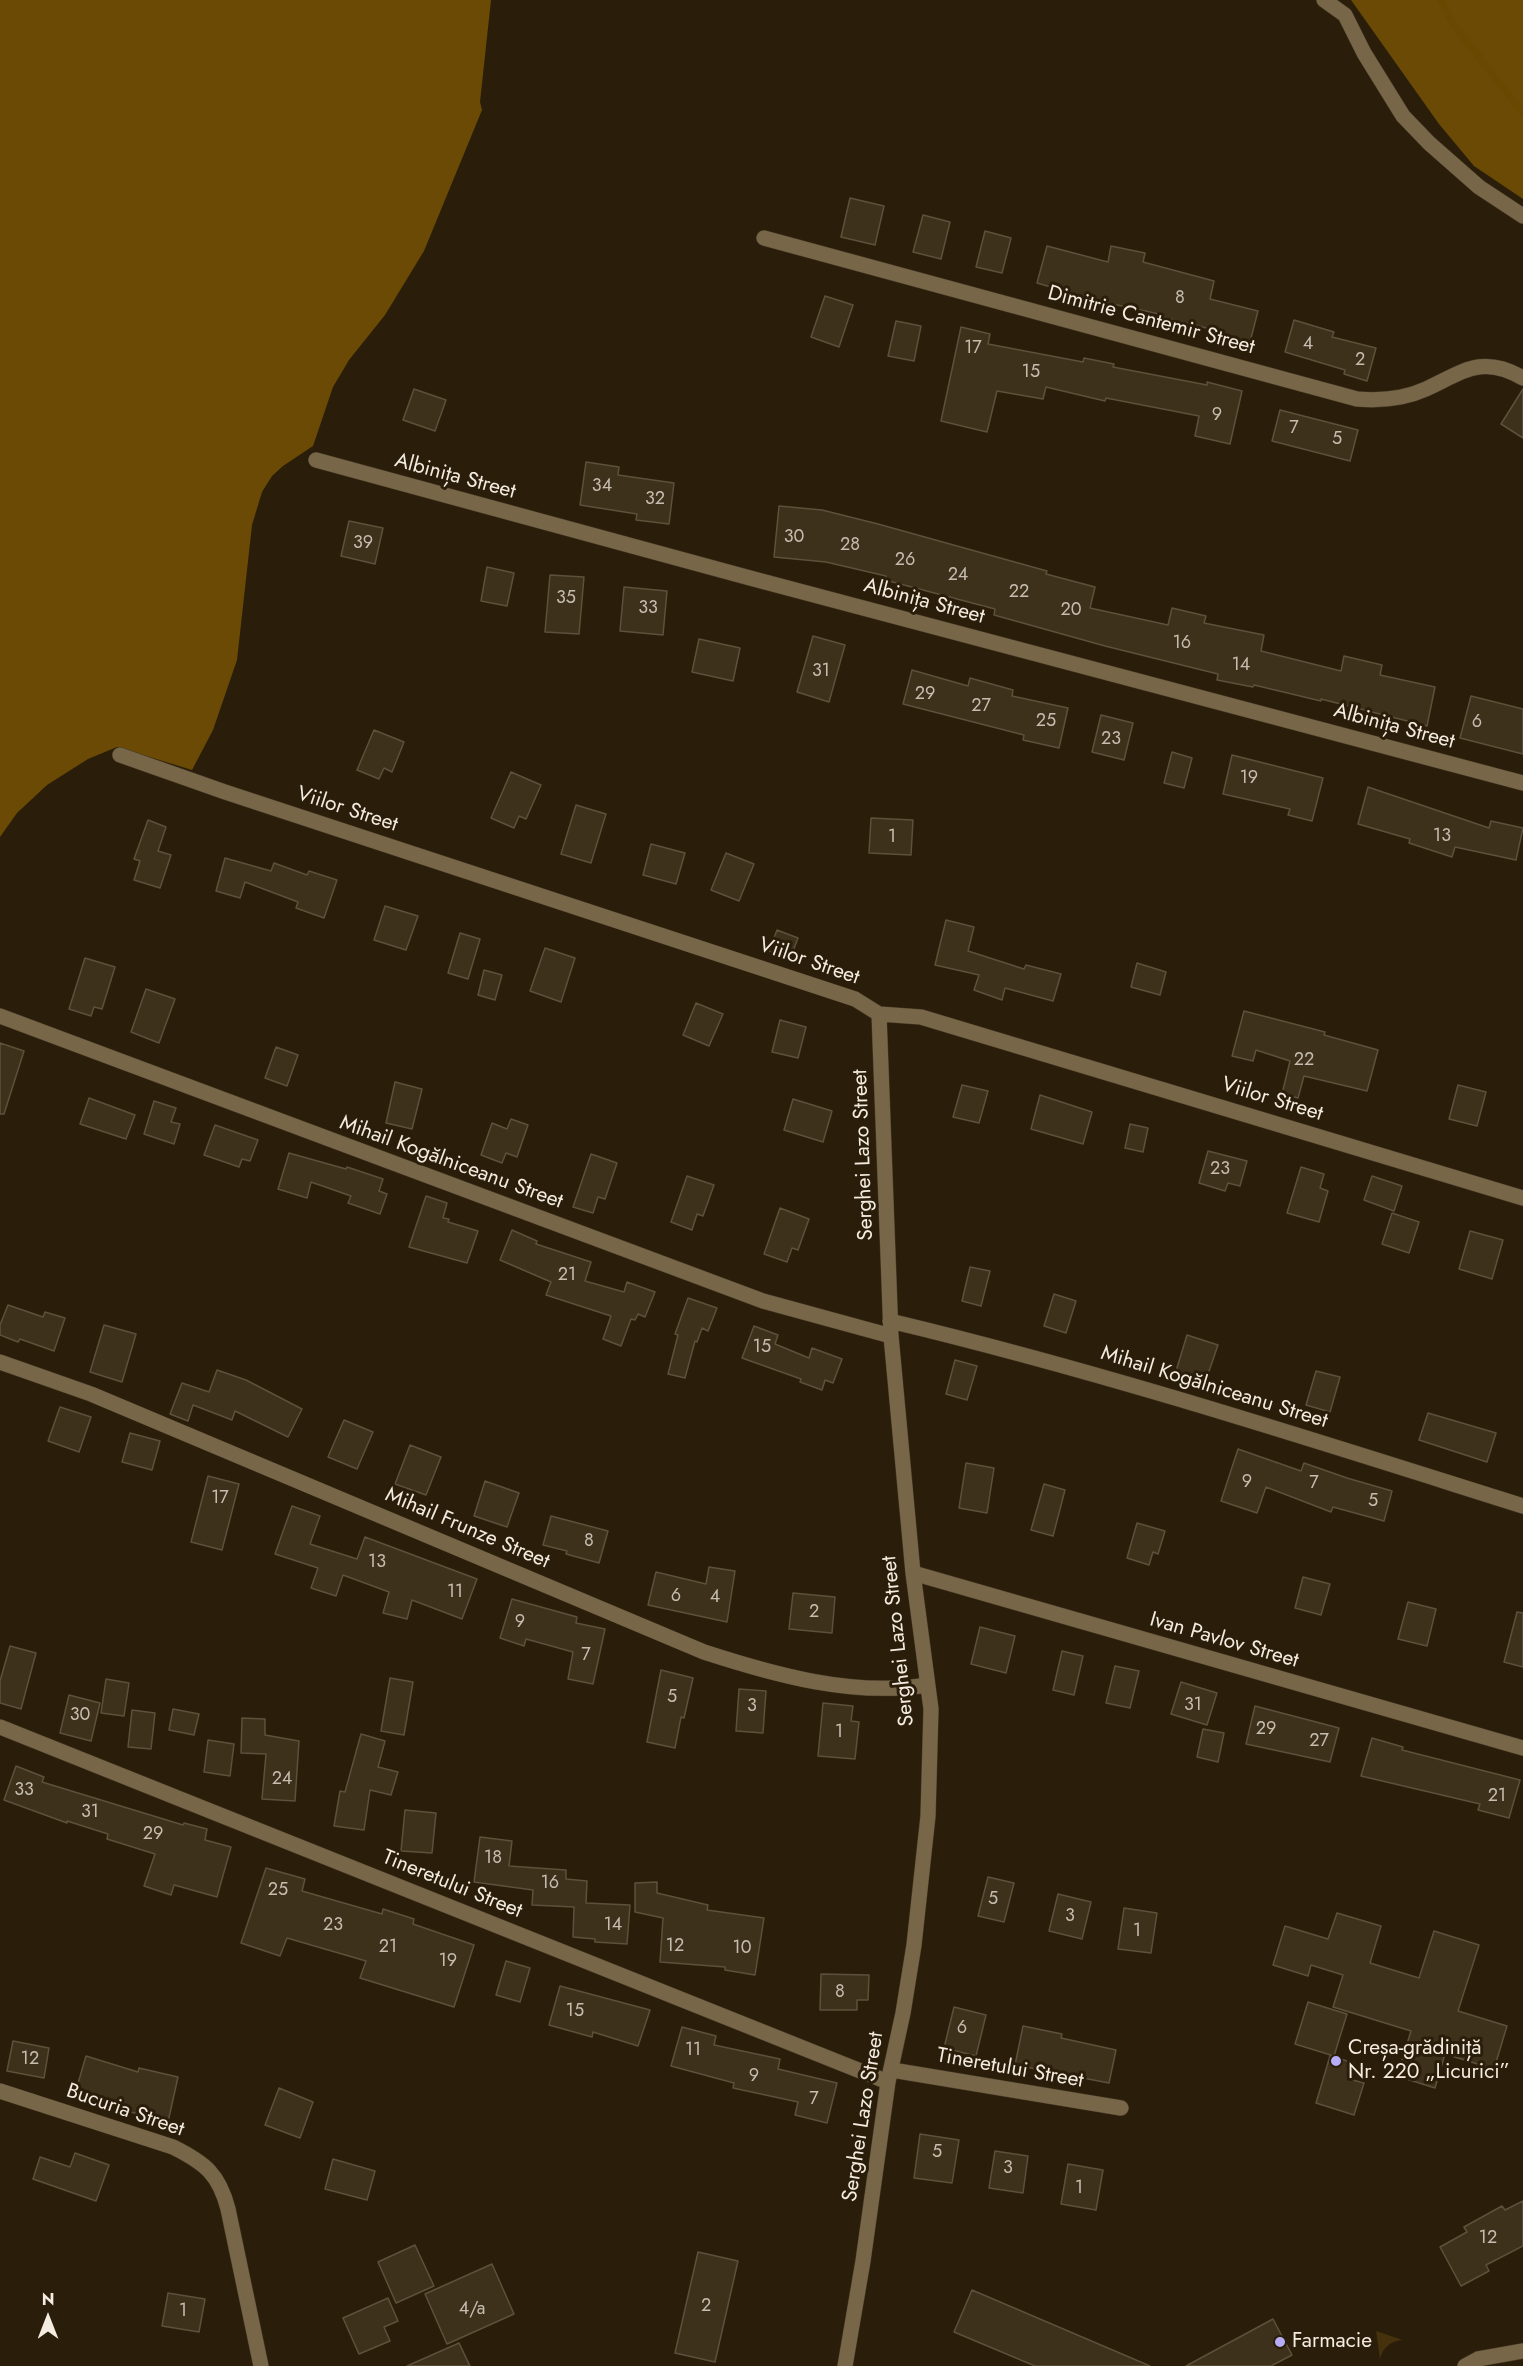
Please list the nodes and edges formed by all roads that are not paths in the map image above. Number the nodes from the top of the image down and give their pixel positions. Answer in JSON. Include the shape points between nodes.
{"nodes":[{"id":1,"x":1324,"y":0,"type":"edge"},
{"id":2,"x":1523,"y":216,"type":"edge"},
{"id":3,"x":764,"y":238,"type":"dead end"},
{"id":4,"x":1523,"y":378,"type":"edge"},
{"id":5,"x":316,"y":460,"type":"dead end"},
{"id":6,"x":120,"y":755,"type":"dead end"},
{"id":7,"x":1523,"y":783,"type":"edge"},
{"id":8,"x":879,"y":1014,"type":"junction"},
{"id":9,"x":0,"y":1016,"type":"edge"},
{"id":10,"x":1523,"y":1198,"type":"edge"},
{"id":11,"x":891,"y":1328,"type":"junction"},
{"id":12,"x":0,"y":1362,"type":"edge"},
{"id":13,"x":1523,"y":1506,"type":"edge"},
{"id":14,"x":914,"y":1573,"type":"junction"},
{"id":15,"x":927,"y":1686,"type":"junction"},
{"id":16,"x":0,"y":1727,"type":"edge"},
{"id":17,"x":1523,"y":1748,"type":"edge"},
{"id":18,"x":890,"y":2076,"type":"junction"},
{"id":19,"x":0,"y":2091,"type":"edge"},
{"id":20,"x":1121,"y":2109,"type":"dead end"},
{"id":21,"x":1523,"y":2351,"type":"edge"},
{"id":22,"x":261,"y":2366,"type":"edge"},
{"id":23,"x":845,"y":2366,"type":"edge"},
{"id":24,"x":1465,"y":2366,"type":"edge"}],
"edges":[{"from":1,"to":2,"type":"street","via":[[1345,15],[1404,116],[1479,187]]},
{"from":3,"to":4,"type":"street","name":"Dimitrie Cantemir Street","via":[[1357,399],[1402,397],[1456,372],[1475,368],[1502,369]]},
{"from":5,"to":7,"type":"street","name":"Albinița Street"},
{"from":6,"to":8,"type":"street","name":"Viilor Street","via":[[855,999]]},
{"from":8,"to":10,"type":"street","name":"Viilor Street","via":[[921,1017]]},
{"from":8,"to":11,"type":"street","name":"Serghei Lazo Street"},
{"from":9,"to":11,"type":"street","name":"Mihail Kogălniceanu Street","via":[[763,1301]]},
{"from":11,"to":13,"type":"street","name":"Mihail Kogălniceanu Street","via":[[990,1345],[1261,1423]]},
{"from":11,"to":14,"type":"street","name":"Serghei Lazo Street"},
{"from":12,"to":15,"type":"street","name":"Mihail Frunze Street","via":[[91,1394],[704,1652],[749,1666],[853,1687],[897,1690]]},
{"from":14,"to":15,"type":"street","name":"Serghei Lazo Street"},
{"from":14,"to":17,"type":"street","name":"Ivan Pavlov Street"},
{"from":15,"to":18,"type":"street","name":"Serghei Lazo Street","via":[[931,1709],[928,1816],[914,1945]]},
{"from":16,"to":18,"type":"street","name":"Tineretului Street"},
{"from":18,"to":20,"type":"street","name":"Tineretului Street"},
{"from":18,"to":23,"type":"street","name":"Serghei Lazo Street"},
{"from":19,"to":22,"type":"street","name":"Bucuria Street","via":[[173,2147],[213,2174],[223,2189]]},
{"from":21,"to":24,"type":"street","via":[[1478,2359]]}]}
